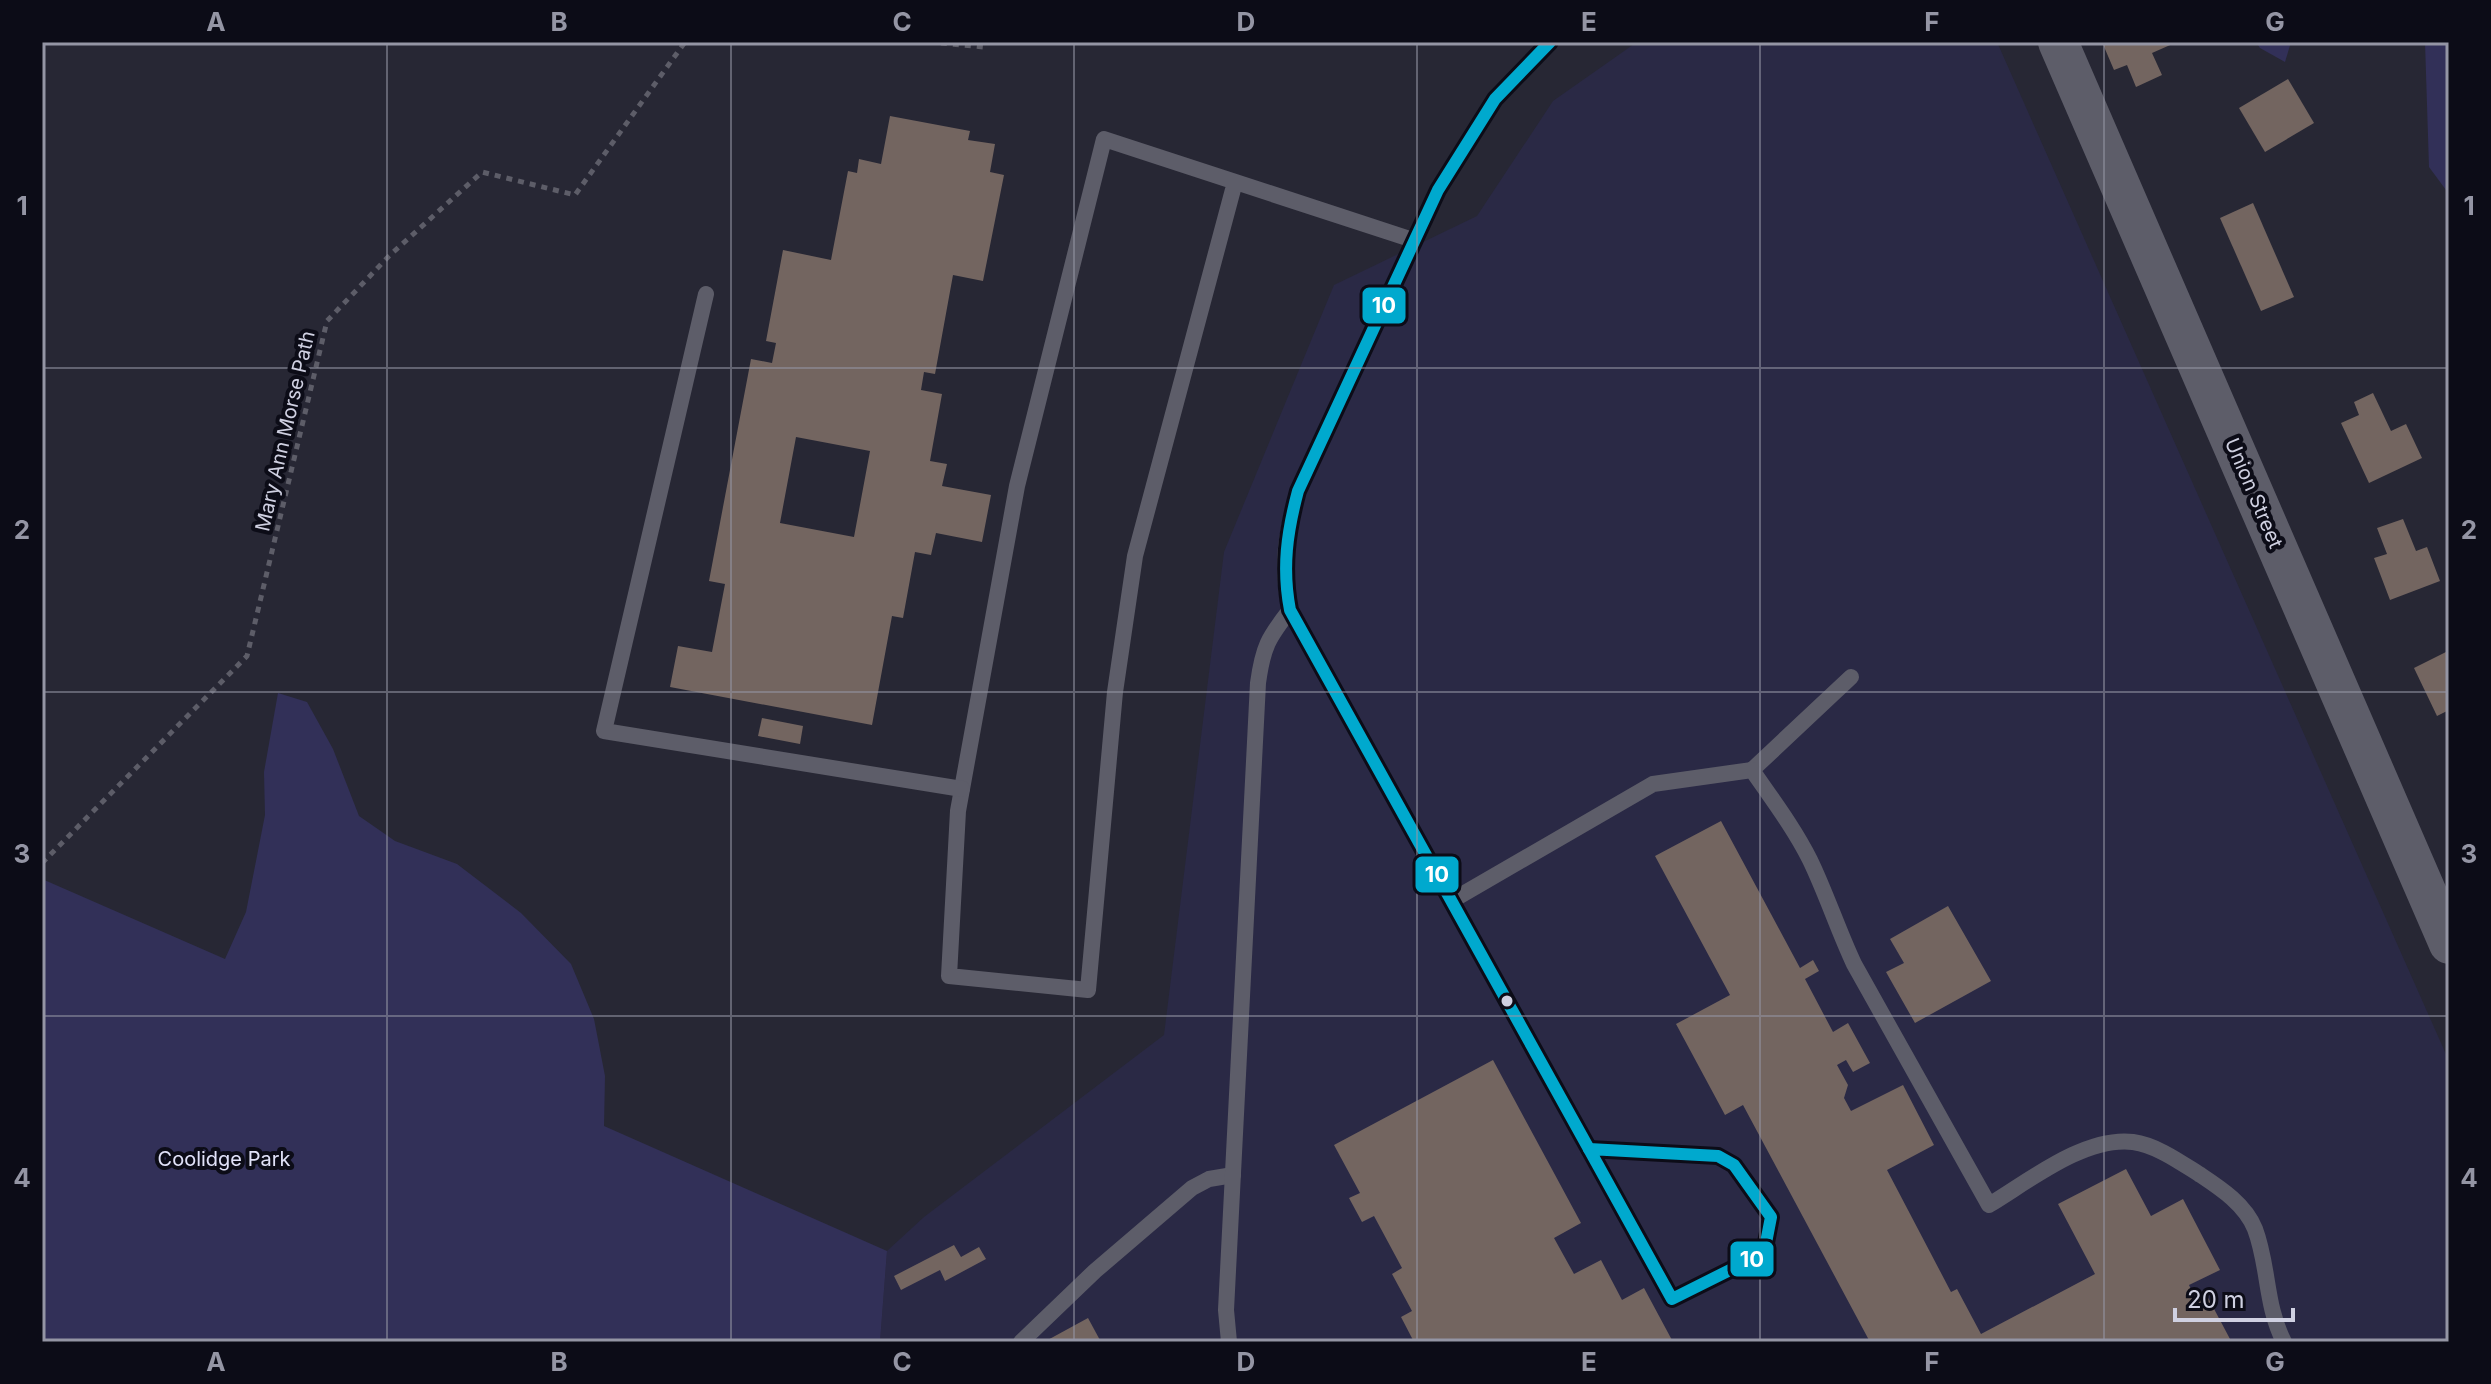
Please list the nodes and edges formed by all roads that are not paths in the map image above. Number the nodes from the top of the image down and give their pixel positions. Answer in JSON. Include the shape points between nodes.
{"nodes":[{"id":1,"x":1550,"y":42,"type":"edge"},
{"id":2,"x":2058,"y":42,"type":"edge"},
{"id":3,"x":1235,"y":182,"type":"junction"},
{"id":4,"x":1413,"y":240,"type":"junction"},
{"id":5,"x":706,"y":294,"type":"dead end"},
{"id":6,"x":1290,"y":610,"type":"junction"},
{"id":7,"x":1851,"y":677,"type":"dead end"},
{"id":8,"x":1752,"y":770,"type":"junction"},
{"id":9,"x":962,"y":789,"type":"junction"},
{"id":10,"x":1451,"y":901,"type":"junction"},
{"id":11,"x":2449,"y":944,"type":"edge"},
{"id":12,"x":1588,"y":1149,"type":"junction"},
{"id":13,"x":1233,"y":1175,"type":"junction"},
{"id":14,"x":1021,"y":1342,"type":"edge"},
{"id":15,"x":1229,"y":1342,"type":"edge"},
{"id":16,"x":2284,"y":1342,"type":"edge"}],
"edges":[{"from":1,"to":4,"type":"lane","via":[[1495,99]]},
{"from":2,"to":11,"type":"street","name":"Union Street"},
{"from":3,"to":4,"type":"lane"},
{"from":3,"to":9,"type":"lane","via":[[1104,139],[1017,486]]},
{"from":3,"to":9,"type":"lane","via":[[1135,556],[1115,692],[1088,990],[949,976]]},
{"from":4,"to":6,"type":"lane","via":[[1298,491],[1284,554]]},
{"from":5,"to":9,"type":"lane","via":[[604,731]]},
{"from":6,"to":10,"type":"lane"},
{"from":6,"to":13,"type":"lane","via":[[1270,636],[1258,683]]},
{"from":7,"to":8,"type":"lane"},
{"from":8,"to":10,"type":"lane","via":[[1653,784]]},
{"from":8,"to":16,"type":"lane","via":[[1794,830],[1854,964],[1989,1205],[2094,1145],[2135,1142],[2168,1156],[2222,1189],[2254,1226],[2270,1310]]},
{"from":10,"to":12,"type":"lane"},
{"from":12,"to":12,"type":"lane","via":[[1718,1156],[1734,1165],[1771,1217],[1764,1253],[1672,1299]]},
{"from":13,"to":14,"type":"lane","via":[[1192,1188]]},
{"from":13,"to":15,"type":"lane"}]}
